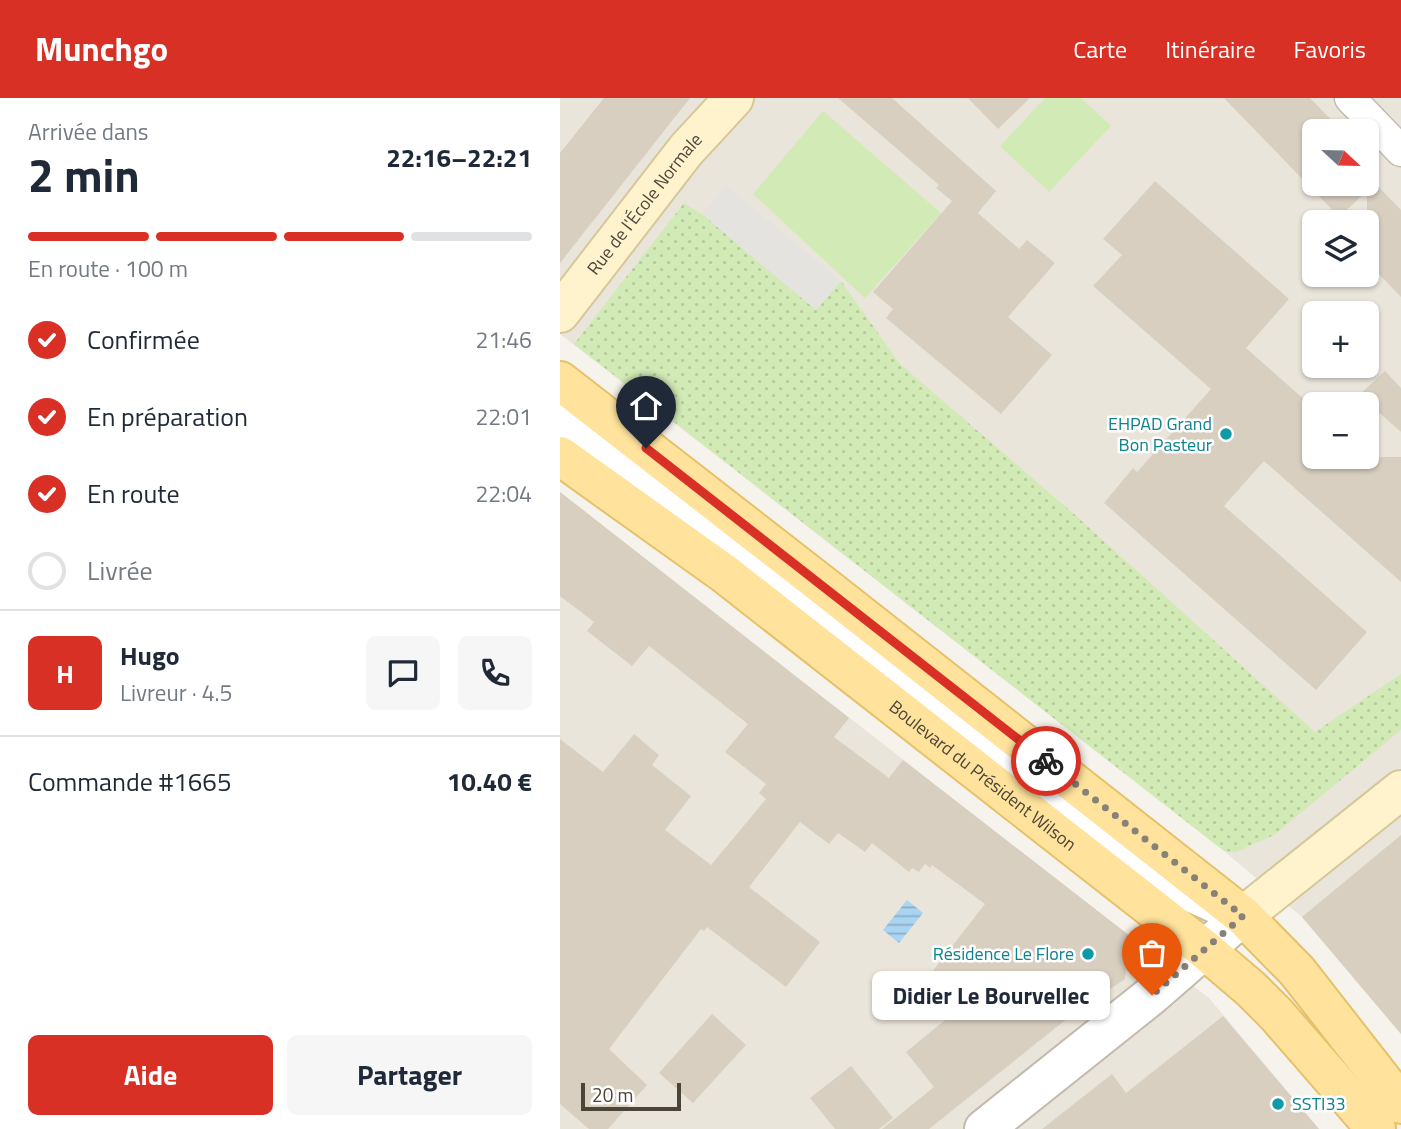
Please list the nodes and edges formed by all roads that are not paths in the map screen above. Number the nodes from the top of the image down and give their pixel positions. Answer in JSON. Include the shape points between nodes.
{"nodes":[{"id":1,"x":734,"y":98,"type":"edge"},
{"id":2,"x":1350,"y":98,"type":"edge"},
{"id":3,"x":1401,"y":151,"type":"edge"},
{"id":4,"x":560,"y":313,"type":"edge"},
{"id":5,"x":560,"y":381,"type":"edge"},
{"id":6,"x":560,"y":422,"type":"edge"},
{"id":7,"x":560,"y":456,"type":"edge"},
{"id":8,"x":725,"y":574,"type":"junction"},
{"id":9,"x":817,"y":580,"type":"junction"},
{"id":10,"x":1401,"y":790,"type":"edge"},
{"id":11,"x":1243,"y":916,"type":"junction"},
{"id":12,"x":1204,"y":949,"type":"junction"},
{"id":13,"x":1401,"y":1104,"type":"edge"},
{"id":14,"x":984,"y":1129,"type":"edge"},
{"id":15,"x":1376,"y":1129,"type":"edge"}],
"edges":[{"from":1,"to":4,"type":"main road","name":"Rue de l'École Normale","via":[[686,150]]},
{"from":2,"to":3,"type":"street"},
{"from":5,"to":9,"type":"main road"},
{"from":6,"to":9,"type":"street","via":[[738,549]]},
{"from":7,"to":8,"type":"main road","name":"Boulevard du Président Wilson"},
{"from":8,"to":11,"type":"street","via":[[794,602],[1091,831],[1179,887]]},
{"from":8,"to":12,"type":"main road","name":"Boulevard du Président Wilson"},
{"from":9,"to":11,"type":"main road"},
{"from":10,"to":11,"type":"main road"},
{"from":11,"to":12,"type":"street"},
{"from":11,"to":13,"type":"main road","via":[[1297,971]]},
{"from":12,"to":14,"type":"street"},
{"from":12,"to":15,"type":"main road","name":"Boulevard du Président Wilson","via":[[1276,1014]]}]}
